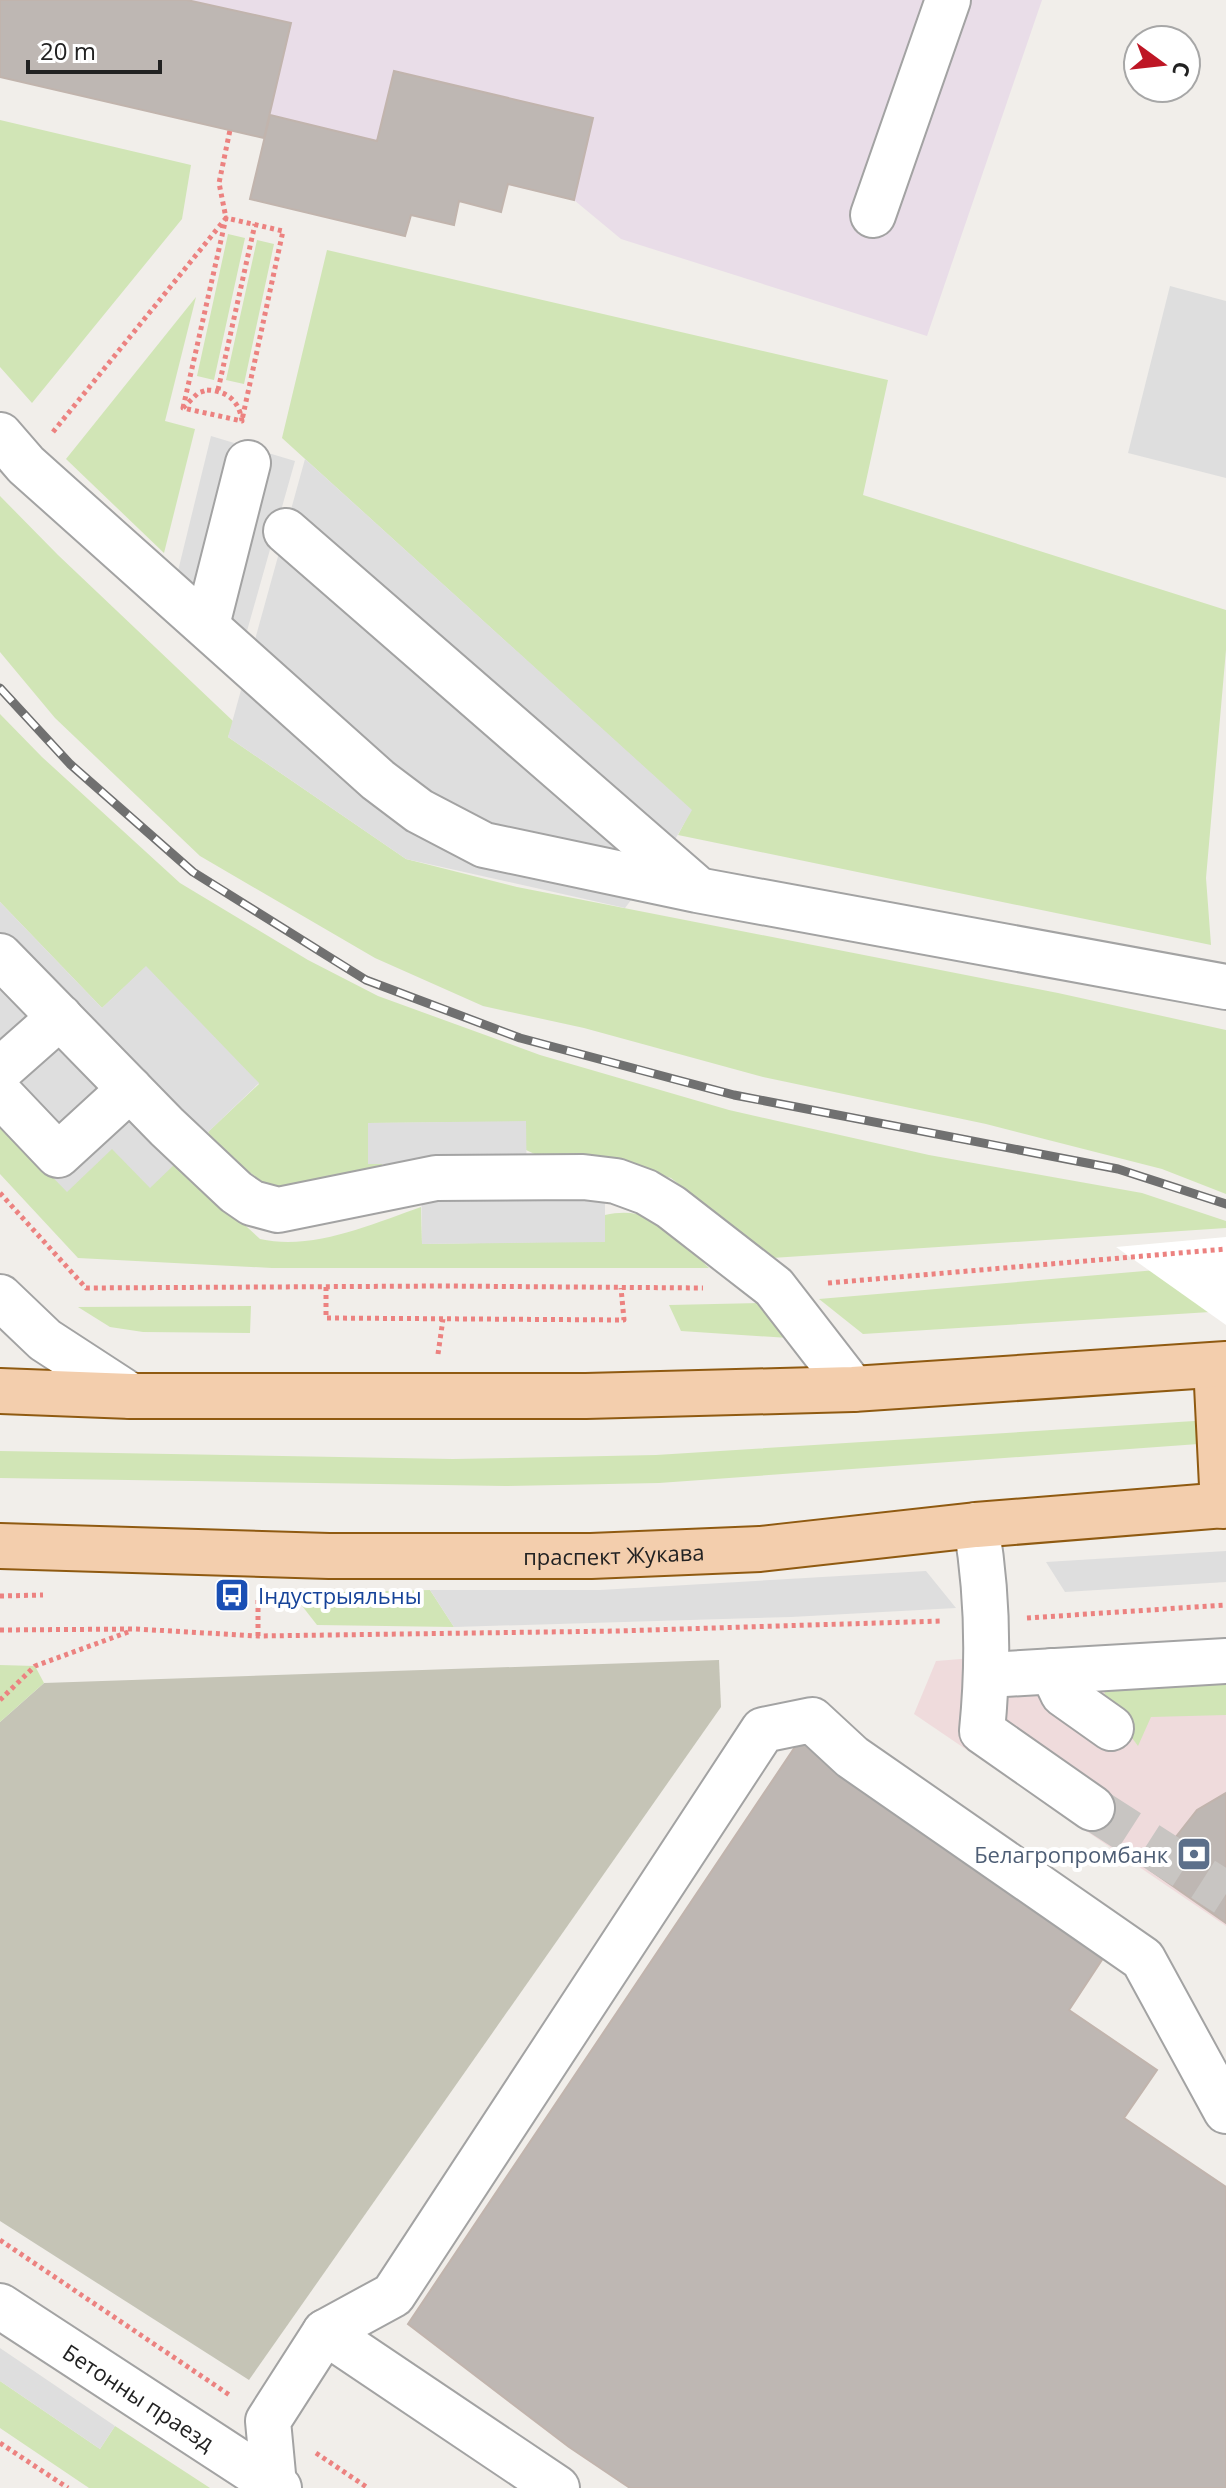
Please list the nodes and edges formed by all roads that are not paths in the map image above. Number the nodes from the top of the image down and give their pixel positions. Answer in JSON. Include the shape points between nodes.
{"nodes":[{"id":1,"x":948,"y":0,"type":"edge"},
{"id":2,"x":873,"y":215,"type":"dead end"},
{"id":3,"x":245,"y":442,"type":"road end"},
{"id":4,"x":13,"y":450,"type":"edge"},
{"id":5,"x":286,"y":531,"type":"dead end"},
{"id":6,"x":207,"y":625,"type":"junction"},
{"id":7,"x":697,"y":890,"type":"junction"},
{"id":8,"x":0,"y":956,"type":"edge"},
{"id":9,"x":1226,"y":987,"type":"edge"},
{"id":10,"x":60,"y":1017,"type":"junction"},
{"id":11,"x":0,"y":1070,"type":"edge"},
{"id":12,"x":130,"y":1089,"type":"junction"},
{"id":13,"x":0,"y":1094,"type":"edge"},
{"id":14,"x":0,"y":1297,"type":"edge"},
{"id":15,"x":1221,"y":1364,"type":"edge"},
{"id":16,"x":853,"y":1389,"type":"junction"},
{"id":17,"x":0,"y":1391,"type":"edge"},
{"id":18,"x":131,"y":1396,"type":"junction"},
{"id":19,"x":1224,"y":1506,"type":"edge"},
{"id":20,"x":976,"y":1525,"type":"junction"},
{"id":21,"x":0,"y":1546,"type":"edge"},
{"id":22,"x":1226,"y":1661,"type":"edge"},
{"id":23,"x":1052,"y":1671,"type":"junction"},
{"id":24,"x":988,"y":1675,"type":"junction"},
{"id":25,"x":1111,"y":1728,"type":"dead end"},
{"id":26,"x":1092,"y":1808,"type":"tunnel mouth"},
{"id":27,"x":1226,"y":2111,"type":"edge"},
{"id":28,"x":0,"y":2306,"type":"edge"},
{"id":29,"x":325,"y":2332,"type":"junction"},
{"id":30,"x":276,"y":2487,"type":"edge"},
{"id":31,"x":557,"y":2488,"type":"edge"}],
"edges":[{"from":1,"to":2,"type":"street"},
{"from":3,"to":6,"type":"street"},
{"from":4,"to":6,"type":"street"},
{"from":5,"to":7,"type":"street"},
{"from":6,"to":7,"type":"street","via":[[419,811],[484,845]]},
{"from":7,"to":9,"type":"street"},
{"from":8,"to":10,"type":"street"},
{"from":10,"to":11,"type":"street"},
{"from":10,"to":12,"type":"street"},
{"from":12,"to":13,"type":"street","via":[[58,1155]]},
{"from":12,"to":16,"type":"street","via":[[224,1182],[252,1203],[278,1210],[436,1178],[583,1177],[646,1192],[774,1287]]},
{"from":14,"to":18,"type":"street","via":[[45,1340]]},
{"from":15,"to":16,"type":"main road"},
{"from":15,"to":19,"type":"main road"},
{"from":16,"to":18,"type":"main road","via":[[586,1396]]},
{"from":17,"to":18,"type":"main road"},
{"from":19,"to":20,"type":"main road","name":"праспект Жукава"},
{"from":20,"to":21,"type":"main road","name":"праспект Жукава","via":[[760,1549],[591,1556],[329,1556]]},
{"from":20,"to":24,"type":"street","via":[[988,1620]]},
{"from":22,"to":23,"type":"street"},
{"from":23,"to":24,"type":"street"},
{"from":23,"to":25,"type":"street","via":[[1063,1694]]},
{"from":24,"to":26,"type":"street","via":[[982,1731]]},
{"from":27,"to":29,"type":"street","via":[[1143,1959],[852,1757],[812,1720],[763,1730],[393,2295]]},
{"from":28,"to":30,"type":"street","name":"Бетонны праезд"},
{"from":29,"to":30,"type":"street","via":[[268,2421]]},
{"from":29,"to":31,"type":"street"}]}
